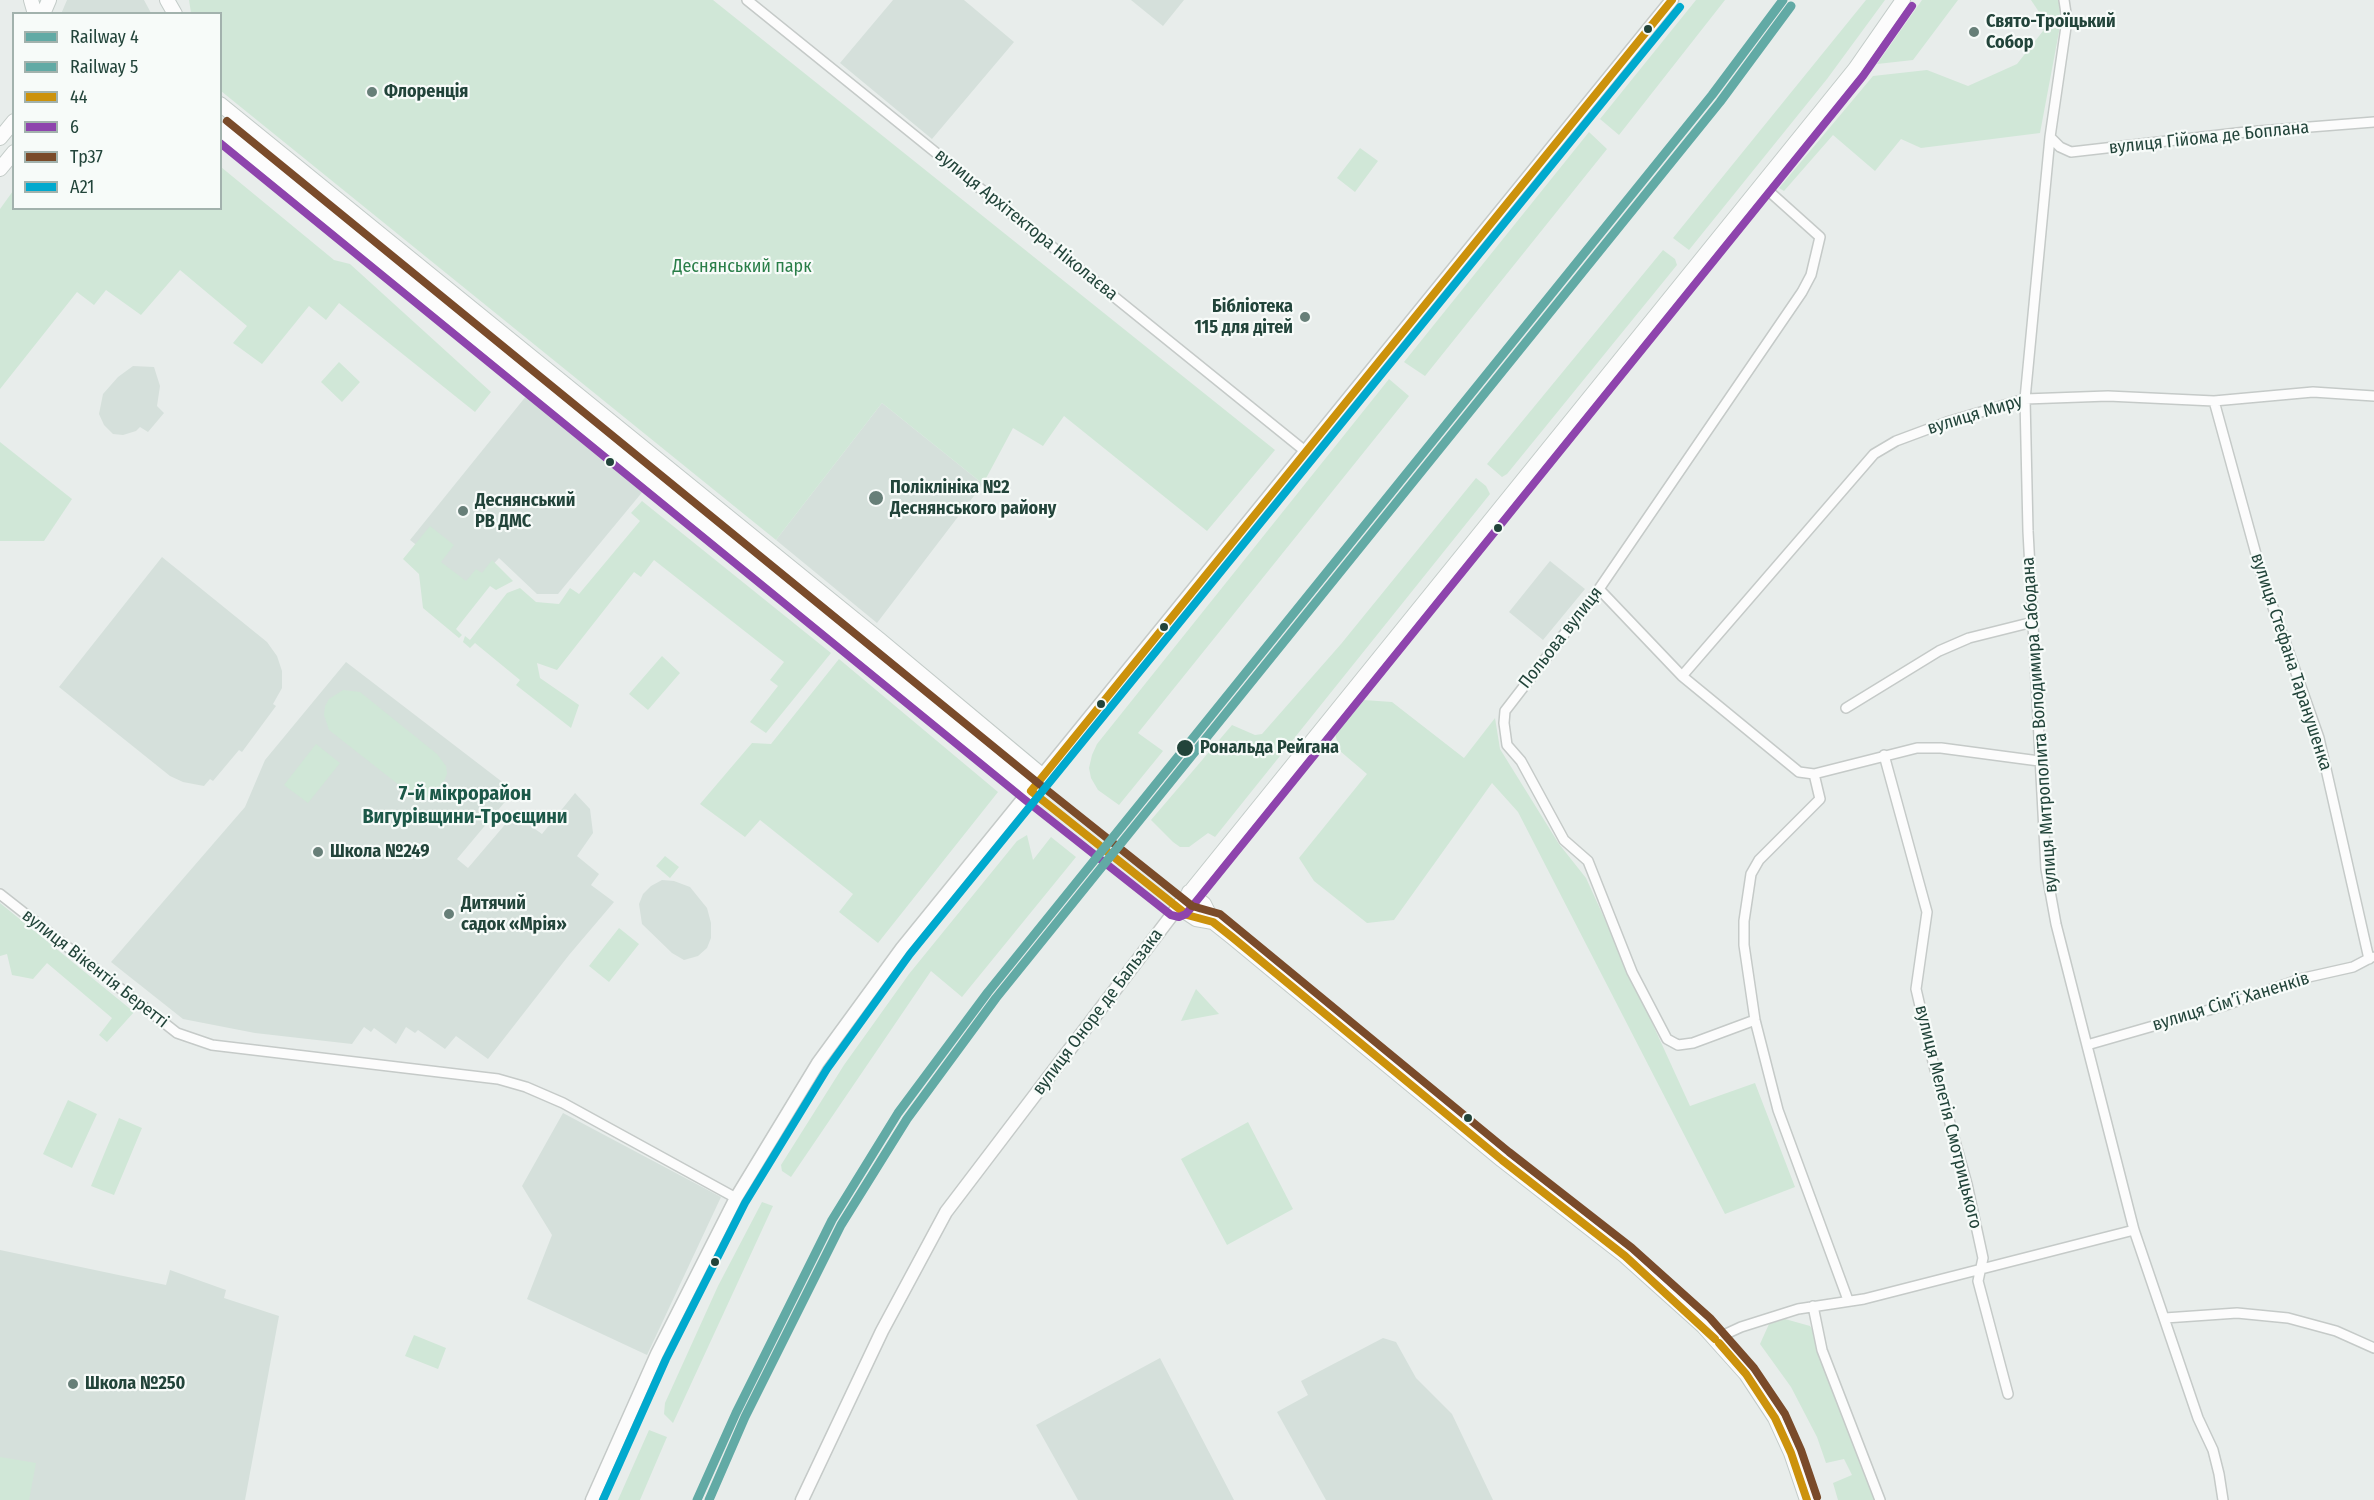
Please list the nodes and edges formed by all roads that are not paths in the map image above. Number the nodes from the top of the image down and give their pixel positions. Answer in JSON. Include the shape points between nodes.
{"nodes":[{"id":1,"x":747,"y":0,"type":"edge"},
{"id":2,"x":1672,"y":0,"type":"edge"},
{"id":3,"x":1903,"y":0,"type":"edge"},
{"id":4,"x":2064,"y":0,"type":"edge"},
{"id":5,"x":222,"y":107,"type":"edge"},
{"id":6,"x":12,"y":123,"type":"edge"},
{"id":7,"x":2374,"y":123,"type":"edge"},
{"id":8,"x":222,"y":131,"type":"edge"},
{"id":9,"x":2050,"y":137,"type":"junction"},
{"id":10,"x":0,"y":138,"type":"edge"},
{"id":11,"x":12,"y":154,"type":"edge"},
{"id":12,"x":0,"y":169,"type":"edge"},
{"id":13,"x":1762,"y":185,"type":"junction"},
{"id":14,"x":2374,"y":396,"type":"edge"},
{"id":15,"x":2025,"y":399,"type":"junction"},
{"id":16,"x":2214,"y":401,"type":"junction"},
{"id":17,"x":1305,"y":451,"type":"junction"},
{"id":18,"x":1599,"y":589,"type":"junction"},
{"id":19,"x":2032,"y":622,"type":"junction"},
{"id":20,"x":1682,"y":676,"type":"junction"},
{"id":21,"x":1846,"y":708,"type":"dead end"},
{"id":22,"x":1884,"y":754,"type":"junction"},
{"id":23,"x":2039,"y":761,"type":"junction"},
{"id":24,"x":1814,"y":774,"type":"junction"},
{"id":25,"x":1043,"y":776,"type":"junction"},
{"id":26,"x":1031,"y":791,"type":"junction"},
{"id":27,"x":1189,"y":892,"type":"junction"},
{"id":28,"x":0,"y":894,"type":"edge"},
{"id":29,"x":1178,"y":907,"type":"junction"},
{"id":30,"x":1213,"y":922,"type":"junction"},
{"id":31,"x":2372,"y":958,"type":"edge"},
{"id":32,"x":1755,"y":1020,"type":"junction"},
{"id":33,"x":2087,"y":1044,"type":"junction"},
{"id":34,"x":736,"y":1198,"type":"junction"},
{"id":35,"x":2134,"y":1230,"type":"junction"},
{"id":36,"x":1981,"y":1269,"type":"junction"},
{"id":37,"x":1848,"y":1300,"type":"junction"},
{"id":38,"x":1813,"y":1306,"type":"junction"},
{"id":39,"x":2165,"y":1318,"type":"junction"},
{"id":40,"x":1715,"y":1339,"type":"junction"},
{"id":41,"x":2374,"y":1348,"type":"edge"},
{"id":42,"x":2008,"y":1394,"type":"dead end"},
{"id":43,"x":592,"y":1500,"type":"edge"},
{"id":44,"x":802,"y":1500,"type":"edge"},
{"id":45,"x":1807,"y":1500,"type":"edge"},
{"id":46,"x":1880,"y":1500,"type":"edge"},
{"id":47,"x":2223,"y":1500,"type":"edge"}],
"edges":[{"from":1,"to":17,"type":"street","name":"вулиця Архітектора Ніколаєва"},
{"from":2,"to":17,"type":"street"},
{"from":3,"to":13,"type":"main road","name":"вулиця Оноре де Бальзака","via":[[1855,69]]},
{"from":4,"to":9,"type":"street","name":"вулиця Митрополита Володимира Сабодана","via":[[2067,20]]},
{"from":5,"to":25,"type":"main road"},
{"from":6,"to":10,"type":"main road"},
{"from":7,"to":9,"type":"street","name":"вулиця Гійома де Боплана","via":[[2246,132],[2071,152]]},
{"from":8,"to":26,"type":"main road"},
{"from":9,"to":15,"type":"street","name":"вулиця Митрополита Володимира Сабодана"},
{"from":11,"to":12,"type":"main road"},
{"from":13,"to":18,"type":"street","name":"Польова вулиця","via":[[1820,237],[1811,275]]},
{"from":13,"to":27,"type":"main road","name":"вулиця Оноре де Бальзака"},
{"from":14,"to":16,"type":"street","name":"вулиця Миру","via":[[2313,392]]},
{"from":15,"to":16,"type":"street","name":"вулиця Миру","via":[[2108,396]]},
{"from":15,"to":19,"type":"street","name":"вулиця Митрополита Володимира Сабодана"},
{"from":15,"to":20,"type":"street","name":"вулиця Миру","via":[[1947,422],[1896,441],[1874,454]]},
{"from":16,"to":31,"type":"street","name":"вулиця Стефана Таранушенка","via":[[2262,576],[2319,738]]},
{"from":17,"to":25,"type":"street"},
{"from":18,"to":20,"type":"street"},
{"from":18,"to":32,"type":"street","name":"Польова вулиця","via":[[1505,711],[1507,745],[1521,761],[1563,840],[1588,861],[1632,972],[1667,1039],[1678,1045],[1693,1043]]},
{"from":19,"to":21,"type":"street","via":[[1969,638],[1939,651]]},
{"from":19,"to":23,"type":"street","name":"вулиця Митрополита Володимира Сабодана"},
{"from":20,"to":24,"type":"street","via":[[1799,772]]},
{"from":22,"to":23,"type":"street","via":[[1941,748]]},
{"from":22,"to":24,"type":"street"},
{"from":22,"to":36,"type":"street","name":"вулиця Мелетія Смотрицького","via":[[1927,912],[1916,989],[1967,1184],[1983,1258]]},
{"from":23,"to":33,"type":"street","name":"вулиця Митрополита Володимира Сабодана","via":[[2046,869]]},
{"from":24,"to":32,"type":"street","via":[[1820,799],[1759,860],[1751,874],[1744,945]]},
{"from":25,"to":26,"type":"street"},
{"from":26,"to":34,"type":"street","via":[[902,948],[818,1062]]},
{"from":27,"to":29,"type":"main road","name":"вулиця Оноре де Бальзака"},
{"from":27,"to":30,"type":"main road","via":[[1204,904]]},
{"from":28,"to":34,"type":"street","name":"вулиця Вікентія Беретті","via":[[177,1033],[212,1045],[498,1079],[526,1087],[563,1103]]},
{"from":29,"to":30,"type":"main road","via":[[1193,918]]},
{"from":29,"to":44,"type":"street","name":"вулиця Оноре де Бальзака","via":[[946,1212],[882,1331]]},
{"from":30,"to":40,"type":"main road","via":[[1625,1256]]},
{"from":31,"to":33,"type":"street","name":"вулиця Сімʼї Ханенків","via":[[2353,967],[2304,978],[2223,1006]]},
{"from":32,"to":37,"type":"street","via":[[1778,1110]]},
{"from":33,"to":35,"type":"street","name":"вулиця Митрополита Володимира Сабодана"},
{"from":34,"to":43,"type":"street","via":[[657,1353]]},
{"from":35,"to":36,"type":"street"},
{"from":35,"to":39,"type":"street","name":"вулиця Митрополита Володимира Сабодана"},
{"from":36,"to":37,"type":"street"},
{"from":36,"to":42,"type":"street","name":"вулиця Мелетія Смотрицького","via":[[1978,1281]]},
{"from":37,"to":38,"type":"street"},
{"from":38,"to":40,"type":"street","via":[[1741,1327]]},
{"from":38,"to":46,"type":"street","via":[[1822,1350]]},
{"from":39,"to":41,"type":"street","via":[[2237,1313],[2288,1317],[2336,1331]]},
{"from":39,"to":47,"type":"street","name":"вулиця Митрополита Володимира Сабодана","via":[[2198,1418],[2213,1450]]},
{"from":40,"to":45,"type":"main road","via":[[1746,1374],[1775,1418]]}]}
